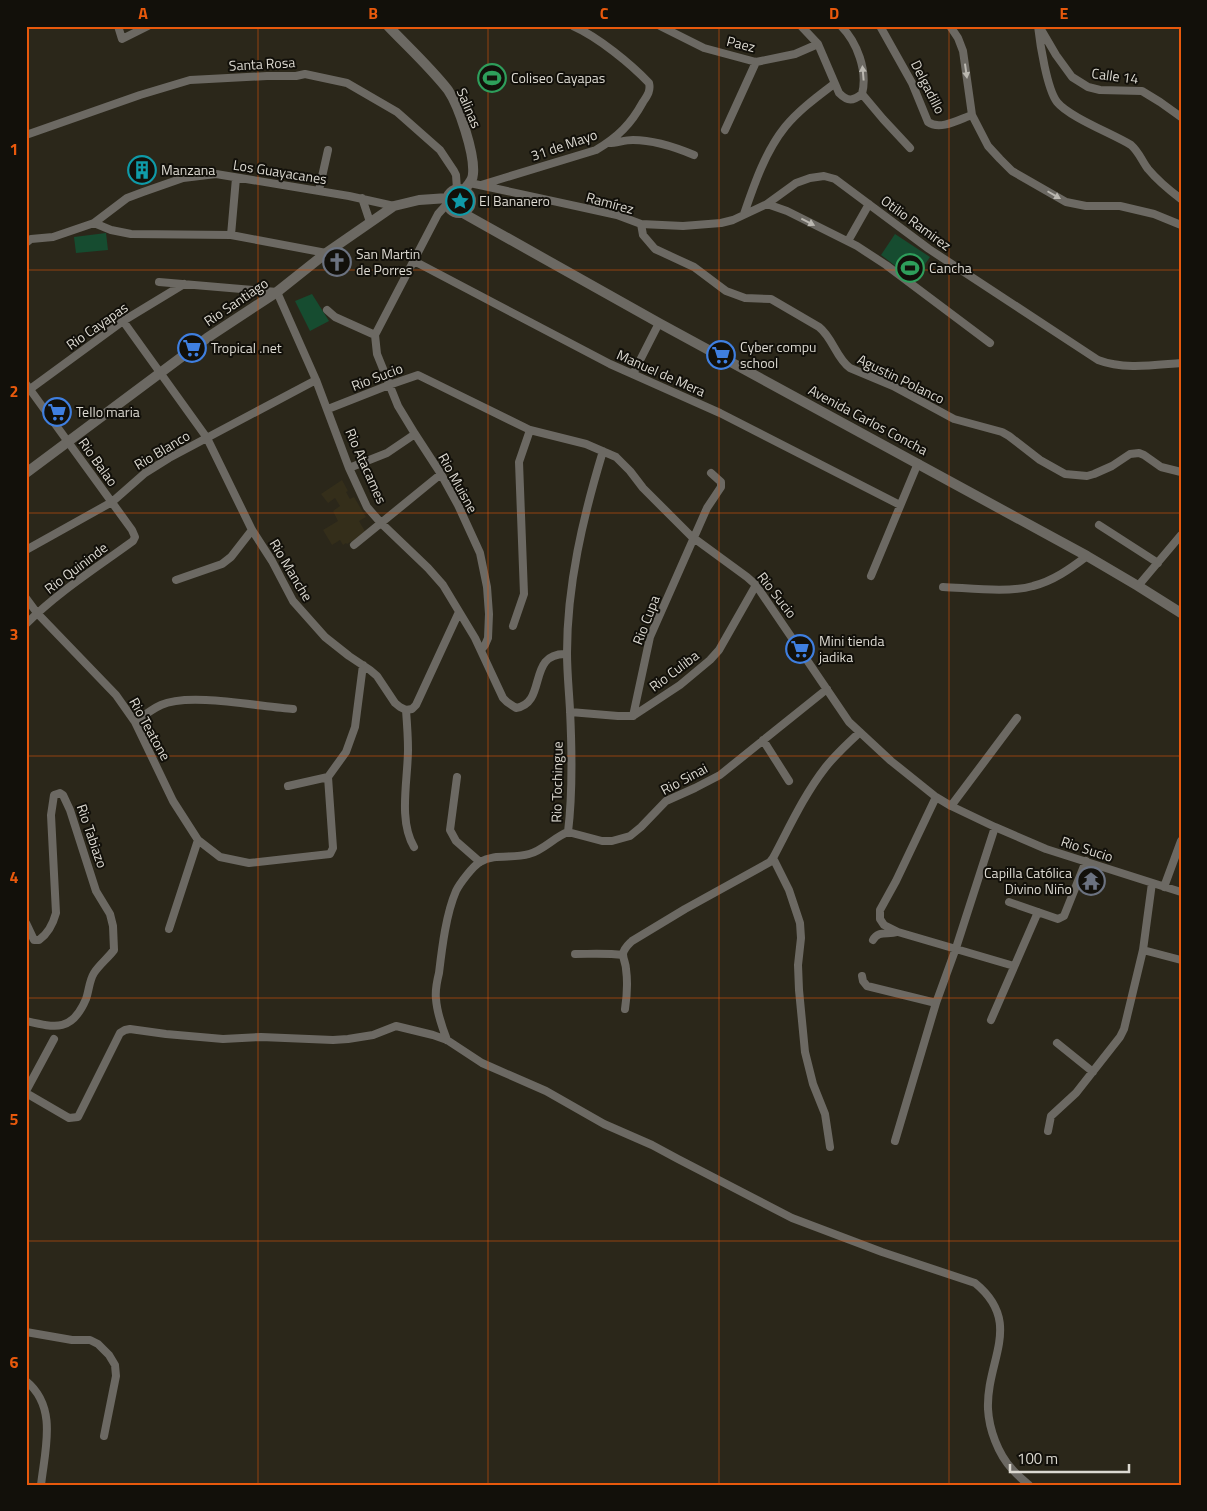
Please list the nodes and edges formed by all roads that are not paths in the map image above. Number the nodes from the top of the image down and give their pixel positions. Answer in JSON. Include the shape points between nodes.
{"nodes":[{"id":1,"x":118,"y":26,"type":"edge"},
{"id":2,"x":148,"y":26,"type":"edge"},
{"id":3,"x":388,"y":26,"type":"edge"},
{"id":4,"x":573,"y":26,"type":"edge"},
{"id":5,"x":660,"y":26,"type":"edge"},
{"id":6,"x":801,"y":26,"type":"edge"},
{"id":7,"x":840,"y":26,"type":"edge"},
{"id":8,"x":880,"y":26,"type":"edge"},
{"id":9,"x":950,"y":26,"type":"edge"},
{"id":10,"x":1039,"y":26,"type":"edge"},
{"id":11,"x":818,"y":44,"type":"junction"},
{"id":12,"x":756,"y":62,"type":"junction"},
{"id":13,"x":834,"y":84,"type":"junction"},
{"id":14,"x":862,"y":94,"type":"junction"},
{"id":15,"x":972,"y":115,"type":"junction"},
{"id":16,"x":1181,"y":117,"type":"edge"},
{"id":17,"x":725,"y":130,"type":"dead end"},
{"id":18,"x":26,"y":135,"type":"edge"},
{"id":19,"x":609,"y":143,"type":"junction"},
{"id":20,"x":910,"y":148,"type":"dead end"},
{"id":21,"x":328,"y":150,"type":"dead end"},
{"id":22,"x":694,"y":155,"type":"dead end"},
{"id":23,"x":236,"y":178,"type":"junction"},
{"id":24,"x":468,"y":187,"type":"junction"},
{"id":25,"x":319,"y":190,"type":"junction"},
{"id":26,"x":362,"y":198,"type":"junction"},
{"id":27,"x":1181,"y":199,"type":"edge"},
{"id":28,"x":448,"y":201,"type":"junction"},
{"id":29,"x":767,"y":204,"type":"junction"},
{"id":30,"x":869,"y":204,"type":"junction"},
{"id":31,"x":394,"y":206,"type":"junction"},
{"id":32,"x":461,"y":212,"type":"junction"},
{"id":33,"x":744,"y":214,"type":"junction"},
{"id":34,"x":370,"y":222,"type":"junction"},
{"id":35,"x":94,"y":223,"type":"junction"},
{"id":36,"x":641,"y":224,"type":"junction"},
{"id":37,"x":1181,"y":225,"type":"edge"},
{"id":38,"x":231,"y":235,"type":"junction"},
{"id":39,"x":848,"y":241,"type":"junction"},
{"id":40,"x":26,"y":242,"type":"edge"},
{"id":41,"x":326,"y":253,"type":"junction"},
{"id":42,"x":414,"y":261,"type":"junction"},
{"id":43,"x":159,"y":282,"type":"dead end"},
{"id":44,"x":184,"y":284,"type":"junction"},
{"id":45,"x":277,"y":292,"type":"junction"},
{"id":46,"x":327,"y":310,"type":"dead end"},
{"id":47,"x":123,"y":321,"type":"junction"},
{"id":48,"x":660,"y":323,"type":"junction"},
{"id":49,"x":375,"y":335,"type":"junction"},
{"id":50,"x":990,"y":343,"type":"dead end"},
{"id":51,"x":1181,"y":363,"type":"edge"},
{"id":52,"x":160,"y":374,"type":"junction"},
{"id":53,"x":633,"y":374,"type":"junction"},
{"id":54,"x":316,"y":380,"type":"junction"},
{"id":55,"x":389,"y":384,"type":"junction"},
{"id":56,"x":28,"y":389,"type":"edge"},
{"id":57,"x":328,"y":409,"type":"junction"},
{"id":58,"x":530,"y":430,"type":"junction"},
{"id":59,"x":415,"y":434,"type":"junction"},
{"id":60,"x":207,"y":438,"type":"junction"},
{"id":61,"x":68,"y":442,"type":"junction"},
{"id":62,"x":602,"y":452,"type":"junction"},
{"id":63,"x":918,"y":463,"type":"junction"},
{"id":64,"x":350,"y":468,"type":"junction"},
{"id":65,"x":1181,"y":472,"type":"edge"},
{"id":66,"x":26,"y":473,"type":"edge"},
{"id":67,"x":711,"y":473,"type":"dead end"},
{"id":68,"x":441,"y":474,"type":"junction"},
{"id":69,"x":112,"y":502,"type":"junction"},
{"id":70,"x":900,"y":505,"type":"junction"},
{"id":71,"x":381,"y":523,"type":"junction"},
{"id":72,"x":1099,"y":525,"type":"dead end"},
{"id":73,"x":132,"y":530,"type":"joint"},
{"id":74,"x":252,"y":530,"type":"junction"},
{"id":75,"x":1181,"y":535,"type":"edge"},
{"id":76,"x":694,"y":538,"type":"junction"},
{"id":77,"x":354,"y":545,"type":"dead end"},
{"id":78,"x":26,"y":550,"type":"edge"},
{"id":79,"x":1086,"y":556,"type":"junction"},
{"id":80,"x":1158,"y":563,"type":"junction"},
{"id":81,"x":871,"y":576,"type":"dead end"},
{"id":82,"x":176,"y":580,"type":"dead end"},
{"id":83,"x":756,"y":585,"type":"junction"},
{"id":84,"x":1138,"y":586,"type":"junction"},
{"id":85,"x":943,"y":587,"type":"dead end"},
{"id":86,"x":26,"y":598,"type":"edge"},
{"id":87,"x":459,"y":612,"type":"junction"},
{"id":88,"x":37,"y":613,"type":"junction"},
{"id":89,"x":1181,"y":613,"type":"edge"},
{"id":90,"x":26,"y":624,"type":"edge"},
{"id":91,"x":513,"y":626,"type":"dead end"},
{"id":92,"x":481,"y":650,"type":"junction"},
{"id":93,"x":567,"y":654,"type":"junction"},
{"id":94,"x":364,"y":665,"type":"junction"},
{"id":95,"x":827,"y":689,"type":"junction"},
{"id":96,"x":293,"y":709,"type":"dead end"},
{"id":97,"x":406,"y":710,"type":"junction"},
{"id":98,"x":570,"y":712,"type":"junction"},
{"id":99,"x":634,"y":716,"type":"junction"},
{"id":100,"x":1017,"y":718,"type":"dead end"},
{"id":101,"x":135,"y":722,"type":"junction"},
{"id":102,"x":860,"y":732,"type":"junction"},
{"id":103,"x":764,"y":740,"type":"junction"},
{"id":104,"x":328,"y":777,"type":"junction"},
{"id":105,"x":457,"y":777,"type":"dead end"},
{"id":106,"x":789,"y":781,"type":"dead end"},
{"id":107,"x":288,"y":786,"type":"dead end"},
{"id":108,"x":936,"y":797,"type":"junction"},
{"id":109,"x":951,"y":806,"type":"junction"},
{"id":110,"x":995,"y":827,"type":"junction"},
{"id":111,"x":568,"y":832,"type":"junction"},
{"id":112,"x":198,"y":840,"type":"junction"},
{"id":113,"x":1181,"y":841,"type":"edge"},
{"id":114,"x":414,"y":847,"type":"dead end"},
{"id":115,"x":773,"y":858,"type":"junction"},
{"id":116,"x":1086,"y":861,"type":"junction"},
{"id":117,"x":480,"y":862,"type":"junction"},
{"id":118,"x":1152,"y":883,"type":"junction"},
{"id":119,"x":1164,"y":887,"type":"junction"},
{"id":120,"x":1181,"y":892,"type":"edge"},
{"id":121,"x":1008,"y":902,"type":"dead end"},
{"id":122,"x":1038,"y":912,"type":"junction"},
{"id":123,"x":26,"y":923,"type":"edge"},
{"id":124,"x":169,"y":928,"type":"dead end"},
{"id":125,"x":898,"y":932,"type":"junction"},
{"id":126,"x":872,"y":940,"type":"dead end"},
{"id":127,"x":956,"y":948,"type":"junction"},
{"id":128,"x":1143,"y":950,"type":"junction"},
{"id":129,"x":575,"y":954,"type":"dead end"},
{"id":130,"x":623,"y":955,"type":"junction"},
{"id":131,"x":1181,"y":960,"type":"edge"},
{"id":132,"x":1014,"y":966,"type":"junction"},
{"id":133,"x":862,"y":976,"type":"dead end"},
{"id":134,"x":936,"y":1003,"type":"junction"},
{"id":135,"x":625,"y":1009,"type":"dead end"},
{"id":136,"x":991,"y":1020,"type":"dead end"},
{"id":137,"x":26,"y":1021,"type":"edge"},
{"id":138,"x":54,"y":1039,"type":"dead end"},
{"id":139,"x":447,"y":1040,"type":"junction"},
{"id":140,"x":1057,"y":1043,"type":"dead end"},
{"id":141,"x":1092,"y":1072,"type":"junction"},
{"id":142,"x":26,"y":1092,"type":"edge"},
{"id":143,"x":1048,"y":1131,"type":"dead end"},
{"id":144,"x":895,"y":1141,"type":"dead end"},
{"id":145,"x":830,"y":1147,"type":"dead end"},
{"id":146,"x":26,"y":1332,"type":"edge"},
{"id":147,"x":26,"y":1381,"type":"edge"},
{"id":148,"x":104,"y":1436,"type":"dead end"},
{"id":149,"x":41,"y":1485,"type":"edge"},
{"id":150,"x":1029,"y":1485,"type":"edge"}],
"edges":[{"from":1,"to":2,"type":"street","via":[[122,39]]},
{"from":3,"to":24,"type":"street","name":"Salinas","via":[[449,92],[465,127],[473,170]]},
{"from":4,"to":19,"type":"street","name":"31 de Mayo","via":[[592,36],[650,84],[650,90],[634,118]]},
{"from":5,"to":12,"type":"street","name":"Paez","via":[[704,48]]},
{"from":6,"to":11,"type":"street"},
{"from":14,"to":7,"type":"street","one_way":true,"via":[[862,62],[847,32]]},
{"from":8,"to":15,"type":"street","name":"Delgadillo","via":[[912,83],[928,122],[940,125]]},
{"from":9,"to":15,"type":"street","one_way":true,"via":[[963,52]]},
{"from":10,"to":16,"type":"street","name":"Calle 14","via":[[1072,77],[1100,90],[1142,91]]},
{"from":10,"to":27,"type":"street","via":[[1041,49],[1058,102],[1077,117],[1131,145],[1166,189]]},
{"from":11,"to":12,"type":"street","name":"Paez","via":[[796,54]]},
{"from":11,"to":13,"type":"street"},
{"from":12,"to":17,"type":"street"},
{"from":13,"to":14,"type":"street","via":[[844,98],[856,98]]},
{"from":13,"to":33,"type":"street","via":[[784,128],[767,157]]},
{"from":14,"to":20,"type":"street"},
{"from":15,"to":37,"type":"street","one_way":true,"via":[[988,146],[1000,160],[1012,171],[1066,202],[1086,206],[1120,206]]},
{"from":18,"to":24,"type":"street","name":"Santa Rosa","via":[[190,80],[304,74],[347,83],[397,112],[440,150]]},
{"from":19,"to":22,"type":"street","via":[[643,141]]},
{"from":19,"to":24,"type":"street","name":"31 de Mayo","via":[[596,150]]},
{"from":21,"to":25,"type":"street"},
{"from":23,"to":25,"type":"street","name":"Los Guayacanes"},
{"from":23,"to":35,"type":"street","name":"Los Guayacanes","via":[[216,174],[183,178],[127,198]]},
{"from":23,"to":38,"type":"street"},
{"from":24,"to":28,"type":"street","via":[[453,191]]},
{"from":24,"to":32,"type":"street","via":[[471,203]]},
{"from":24,"to":36,"type":"street","name":"Ramírez","via":[[617,216]]},
{"from":25,"to":26,"type":"street","name":"Los Guayacanes"},
{"from":26,"to":31,"type":"street","name":"Los Guayacanes"},
{"from":26,"to":34,"type":"street"},
{"from":28,"to":31,"type":"street","name":"Rio Santiago","via":[[419,200]]},
{"from":28,"to":32,"type":"street","via":[[451,209]]},
{"from":28,"to":42,"type":"street"},
{"from":29,"to":30,"type":"street","name":"Otilio Ramirez","via":[[796,182],[824,176]]},
{"from":29,"to":33,"type":"street","name":"Otilio Ramirez"},
{"from":29,"to":39,"type":"street","one_way":true},
{"from":30,"to":39,"type":"street"},
{"from":30,"to":51,"type":"street","name":"Otilio Ramirez","via":[[929,249],[1098,360],[1146,366]]},
{"from":31,"to":34,"type":"street","name":"Rio Santiago"},
{"from":32,"to":48,"type":"street","name":"Avenida Carlos Concha"},
{"from":33,"to":36,"type":"street","name":"Ramírez","via":[[721,223],[683,226]]},
{"from":34,"to":41,"type":"street","name":"Rio Santiago"},
{"from":35,"to":38,"type":"street","via":[[130,234]]},
{"from":35,"to":40,"type":"street","name":"Los Guayacanes","via":[[53,238]]},
{"from":36,"to":65,"type":"street","name":"Agustin Polanco","via":[[644,235],[655,249],[694,267],[726,291],[745,298],[771,299],[819,327],[850,368],[893,386],[954,419],[1002,432],[1065,474],[1087,476],[1130,454],[1139,453],[1161,466]]},
{"from":38,"to":41,"type":"street"},
{"from":39,"to":50,"type":"street","via":[[886,265]]},
{"from":41,"to":45,"type":"street","name":"Rio Santiago"},
{"from":42,"to":49,"type":"street"},
{"from":42,"to":53,"type":"street","name":"Manuel de Mera"},
{"from":43,"to":44,"type":"street"},
{"from":44,"to":45,"type":"street"},
{"from":44,"to":47,"type":"street","name":"Rio Cayapas"},
{"from":45,"to":52,"type":"street","name":"Rio Santiago","via":[[207,338]]},
{"from":45,"to":54,"type":"street","name":"Rio Atacames"},
{"from":46,"to":49,"type":"street","via":[[335,317]]},
{"from":47,"to":52,"type":"street","name":"Rio Manche"},
{"from":47,"to":56,"type":"street","name":"Rio Cayapas"},
{"from":48,"to":53,"type":"street"},
{"from":48,"to":63,"type":"street","name":"Avenida Carlos Concha"},
{"from":49,"to":55,"type":"street","name":"Rio Muisne","via":[[377,354]]},
{"from":52,"to":60,"type":"street","name":"Rio Manche"},
{"from":52,"to":61,"type":"street","name":"Rio Santiago"},
{"from":53,"to":70,"type":"street","name":"Manuel de Mera","via":[[720,413]]},
{"from":54,"to":57,"type":"street","name":"Rio Atacames"},
{"from":54,"to":60,"type":"street","name":"Rio Blanco"},
{"from":55,"to":57,"type":"street","name":"Rio Sucio"},
{"from":55,"to":58,"type":"street","name":"Rio Sucio","via":[[418,375]]},
{"from":55,"to":59,"type":"street","name":"Rio Muisne"},
{"from":56,"to":61,"type":"street","name":"Rio Balao"},
{"from":57,"to":64,"type":"street","name":"Rio Atacames"},
{"from":58,"to":62,"type":"street","name":"Rio Sucio","via":[[586,444]]},
{"from":58,"to":91,"type":"street","via":[[519,462],[524,594]]},
{"from":59,"to":64,"type":"street","via":[[387,452]]},
{"from":59,"to":68,"type":"street","name":"Rio Muisne"},
{"from":60,"to":69,"type":"street","name":"Rio Blanco","via":[[145,473]]},
{"from":60,"to":74,"type":"street","name":"Rio Manche"},
{"from":61,"to":66,"type":"street","name":"Rio Santiago"},
{"from":61,"to":69,"type":"street","name":"Rio Balao"},
{"from":62,"to":76,"type":"street","name":"Rio Sucio","via":[[616,457]]},
{"from":62,"to":93,"type":"street","name":"Rio Tochingue","via":[[582,525],[571,589]]},
{"from":63,"to":70,"type":"street"},
{"from":63,"to":79,"type":"street","name":"Avenida Carlos Concha"},
{"from":64,"to":71,"type":"street","name":"Rio Atacames","via":[[367,507]]},
{"from":67,"to":76,"type":"street","name":"Rio Cupa","via":[[721,482],[720,487]]},
{"from":68,"to":71,"type":"street"},
{"from":68,"to":92,"type":"street","name":"Rio Muisne","via":[[480,553],[489,614],[488,638]]},
{"from":69,"to":73,"type":"street","name":"Rio Balao"},
{"from":69,"to":78,"type":"street","name":"Rio Blanco"},
{"from":70,"to":81,"type":"street"},
{"from":71,"to":77,"type":"street"},
{"from":71,"to":87,"type":"street","name":"Rio Atacames","via":[[443,585]]},
{"from":72,"to":80,"type":"street"},
{"from":73,"to":88,"type":"street","name":"Rio Quininde","via":[[133,541]]},
{"from":74,"to":82,"type":"street","via":[[222,564]]},
{"from":74,"to":94,"type":"street","name":"Rio Manche","via":[[293,601],[325,637]]},
{"from":75,"to":80,"type":"street"},
{"from":76,"to":83,"type":"street","name":"Rio Sucio"},
{"from":76,"to":99,"type":"street","name":"Rio Cupa","via":[[650,637]]},
{"from":79,"to":84,"type":"street","name":"Avenida Carlos Concha"},
{"from":79,"to":85,"type":"street","via":[[1059,575],[1015,590]]},
{"from":80,"to":84,"type":"street"},
{"from":83,"to":95,"type":"street","name":"Rio Sucio"},
{"from":83,"to":99,"type":"street","name":"Rio Culiba","via":[[710,660]]},
{"from":84,"to":89,"type":"street","name":"Avenida Carlos Concha"},
{"from":86,"to":88,"type":"street","name":"Rio Teatone"},
{"from":87,"to":92,"type":"street","name":"Rio Atacames"},
{"from":87,"to":97,"type":"street","via":[[416,705]]},
{"from":88,"to":90,"type":"street","name":"Rio Quininde"},
{"from":88,"to":101,"type":"street","name":"Rio Teatone","via":[[116,695]]},
{"from":92,"to":93,"type":"street","name":"Rio Atacames","via":[[503,698],[516,708],[530,701],[541,667],[547,660],[553,654]]},
{"from":93,"to":98,"type":"street","name":"Rio Tochingue"},
{"from":94,"to":97,"type":"street","name":"Rio Manche","via":[[377,676],[395,703]]},
{"from":94,"to":104,"type":"street","via":[[355,727],[346,752]]},
{"from":95,"to":102,"type":"street","name":"Rio Sucio","via":[[849,722]]},
{"from":95,"to":103,"type":"street","name":"Rio Sinai"},
{"from":96,"to":101,"type":"street","via":[[207,700],[182,701],[162,705]]},
{"from":97,"to":114,"type":"street","via":[[405,813],[406,829]]},
{"from":98,"to":99,"type":"street"},
{"from":98,"to":111,"type":"street","name":"Rio Tochingue"},
{"from":100,"to":109,"type":"street"},
{"from":101,"to":112,"type":"street","name":"Rio Teatone","via":[[174,801]]},
{"from":102,"to":108,"type":"street","name":"Rio Sucio"},
{"from":102,"to":115,"type":"street","via":[[824,769]]},
{"from":103,"to":106,"type":"street"},
{"from":103,"to":111,"type":"street","name":"Rio Sinai","via":[[720,775],[666,801],[630,836],[602,841]]},
{"from":104,"to":107,"type":"street"},
{"from":104,"to":112,"type":"street","name":"Rio Teatone","via":[[333,848],[330,854],[249,863],[220,856]]},
{"from":105,"to":117,"type":"street","via":[[450,830],[456,841]]},
{"from":108,"to":109,"type":"street","name":"Rio Sucio"},
{"from":108,"to":125,"type":"street","via":[[880,910],[884,925]]},
{"from":109,"to":110,"type":"street","name":"Rio Sucio"},
{"from":110,"to":116,"type":"street","name":"Rio Sucio","via":[[1046,849]]},
{"from":110,"to":127,"type":"street"},
{"from":111,"to":117,"type":"street","name":"Rio Tochingue","via":[[527,855],[499,856]]},
{"from":112,"to":124,"type":"street"},
{"from":113,"to":119,"type":"street"},
{"from":115,"to":130,"type":"street","via":[[632,941]]},
{"from":115,"to":145,"type":"street","via":[[789,890],[800,923],[798,990],[805,1052],[825,1114]]},
{"from":116,"to":118,"type":"street","name":"Rio Sucio"},
{"from":116,"to":122,"type":"street","via":[[1064,916],[1058,919]]},
{"from":117,"to":139,"type":"street","via":[[457,890],[442,949],[436,998]]},
{"from":118,"to":119,"type":"street","name":"Rio Sucio"},
{"from":118,"to":128,"type":"street"},
{"from":119,"to":120,"type":"street","name":"Rio Sucio"},
{"from":121,"to":122,"type":"street"},
{"from":122,"to":132,"type":"street"},
{"from":123,"to":137,"type":"street","name":"Rio Tabiazo","via":[[34,940],[39,940],[45,936],[56,913],[51,815],[54,795],[60,793],[70,810],[96,890],[110,914],[114,950],[94,974],[86,999],[71,1022],[63,1026],[47,1026]]},
{"from":125,"to":126,"type":"street","via":[[879,933]]},
{"from":125,"to":127,"type":"street"},
{"from":127,"to":132,"type":"street"},
{"from":127,"to":134,"type":"street"},
{"from":128,"to":131,"type":"street"},
{"from":128,"to":141,"type":"street","via":[[1124,1029]]},
{"from":129,"to":130,"type":"street"},
{"from":130,"to":135,"type":"street","via":[[627,977]]},
{"from":132,"to":136,"type":"street"},
{"from":133,"to":134,"type":"street","via":[[867,986]]},
{"from":134,"to":144,"type":"street"},
{"from":138,"to":142,"type":"street"},
{"from":139,"to":142,"type":"street","via":[[396,1026],[373,1035],[333,1040],[223,1039],[130,1029],[120,1033],[78,1117],[69,1118]]},
{"from":139,"to":150,"type":"street","via":[[482,1063],[546,1091],[604,1124],[652,1145],[792,1218],[975,1283],[986,1292],[1000,1318],[988,1398],[994,1438],[1012,1470]]},
{"from":140,"to":141,"type":"street"},
{"from":141,"to":143,"type":"street","via":[[1052,1116]]},
{"from":146,"to":148,"type":"street","via":[[90,1340],[109,1355],[115,1365],[116,1376]]},
{"from":147,"to":149,"type":"street","via":[[41,1397],[48,1419]]}]}
